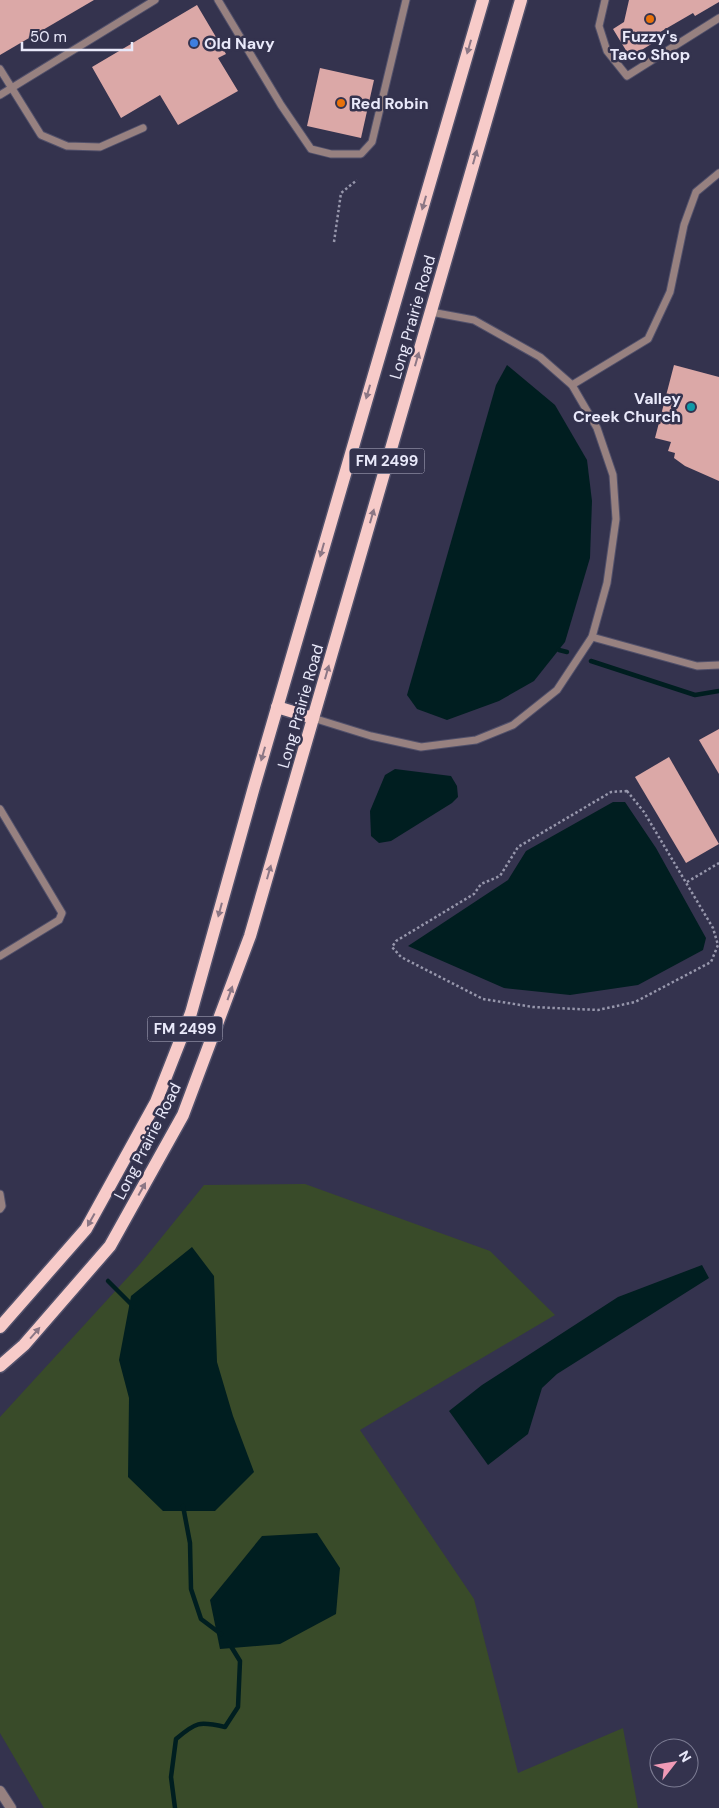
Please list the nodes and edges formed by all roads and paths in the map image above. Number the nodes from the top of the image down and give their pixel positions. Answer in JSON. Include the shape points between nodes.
{"nodes":[{"id":1,"x":155,"y":0,"type":"edge"},
{"id":2,"x":218,"y":0,"type":"edge"},
{"id":3,"x":406,"y":0,"type":"edge"},
{"id":4,"x":483,"y":0,"type":"edge"},
{"id":5,"x":521,"y":0,"type":"edge"},
{"id":6,"x":605,"y":0,"type":"edge"},
{"id":7,"x":719,"y":18,"type":"edge"},
{"id":8,"x":0,"y":69,"type":"edge"},
{"id":9,"x":12,"y":89,"type":"junction"},
{"id":10,"x":0,"y":95,"type":"edge"},
{"id":11,"x":144,"y":128,"type":"dead end"},
{"id":12,"x":719,"y":173,"type":"edge"},
{"id":13,"x":357,"y":180,"type":"dead end"},
{"id":14,"x":334,"y":242,"type":"dead end"},
{"id":15,"x":431,"y":312,"type":"junction"},
{"id":16,"x":572,"y":385,"type":"junction"},
{"id":17,"x":592,"y":637,"type":"junction"},
{"id":18,"x":719,"y":665,"type":"edge"},
{"id":19,"x":277,"y":707,"type":"junction"},
{"id":20,"x":313,"y":718,"type":"junction"},
{"id":21,"x":0,"y":808,"type":"edge"},
{"id":22,"x":719,"y":863,"type":"edge"},
{"id":23,"x":687,"y":882,"type":"junction"},
{"id":24,"x":0,"y":956,"type":"edge"},
{"id":25,"x":0,"y":1194,"type":"edge"},
{"id":26,"x":0,"y":1209,"type":"edge"},
{"id":27,"x":0,"y":1327,"type":"edge"},
{"id":28,"x":0,"y":1366,"type":"edge"},
{"id":29,"x":0,"y":1791,"type":"edge"},
{"id":30,"x":11,"y":1808,"type":"edge"}],
"edges":[{"from":1,"to":9,"type":"lane"},
{"from":2,"to":3,"type":"lane","via":[[311,149],[331,154],[361,154],[372,142]]},
{"from":4,"to":19,"type":"main road","name":"Long Prairie Road","number":"FM 2499","one_way":true},
{"from":15,"to":5,"type":"main road","name":"Long Prairie Road","number":"FM 2499","one_way":true},
{"from":6,"to":7,"type":"lane","via":[[599,26],[607,51],[627,76]]},
{"from":8,"to":9,"type":"lane"},
{"from":9,"to":10,"type":"lane"},
{"from":9,"to":11,"type":"lane","via":[[41,135],[66,146],[100,147]]},
{"from":12,"to":16,"type":"lane","via":[[696,192],[684,225],[670,292],[648,338]]},
{"from":13,"to":14,"type":"path","via":[[341,193]]},
{"from":15,"to":16,"type":"lane","via":[[474,320],[540,357]]},
{"from":20,"to":15,"type":"main road","name":"Long Prairie Road","number":"FM 2499","one_way":true},
{"from":16,"to":17,"type":"lane","via":[[597,428],[614,475],[616,519],[607,583]]},
{"from":17,"to":18,"type":"lane","via":[[689,665]]},
{"from":17,"to":20,"type":"lane","via":[[557,690],[513,725],[476,740],[421,747]]},
{"from":19,"to":20,"type":"main road"},
{"from":19,"to":27,"type":"main road","name":"Long Prairie Road","number":"FM 2499","one_way":true,"via":[[191,1013],[156,1102],[86,1228]]},
{"from":28,"to":20,"type":"main road","name":"Long Prairie Road","number":"FM 2499","one_way":true,"via":[[24,1345],[110,1246],[183,1115],[250,936]]},
{"from":21,"to":24,"type":"lane","via":[[62,913],[59,920]]},
{"from":22,"to":23,"type":"path"},
{"from":23,"to":23,"type":"path","via":[[713,928],[718,945],[711,962],[635,1002],[598,1010],[533,1007],[483,999],[401,957],[392,947],[396,941],[474,894],[481,884],[500,876],[518,847],[611,792],[627,791],[644,812]]},
{"from":25,"to":26,"type":"lane"},
{"from":29,"to":30,"type":"street"}]}
